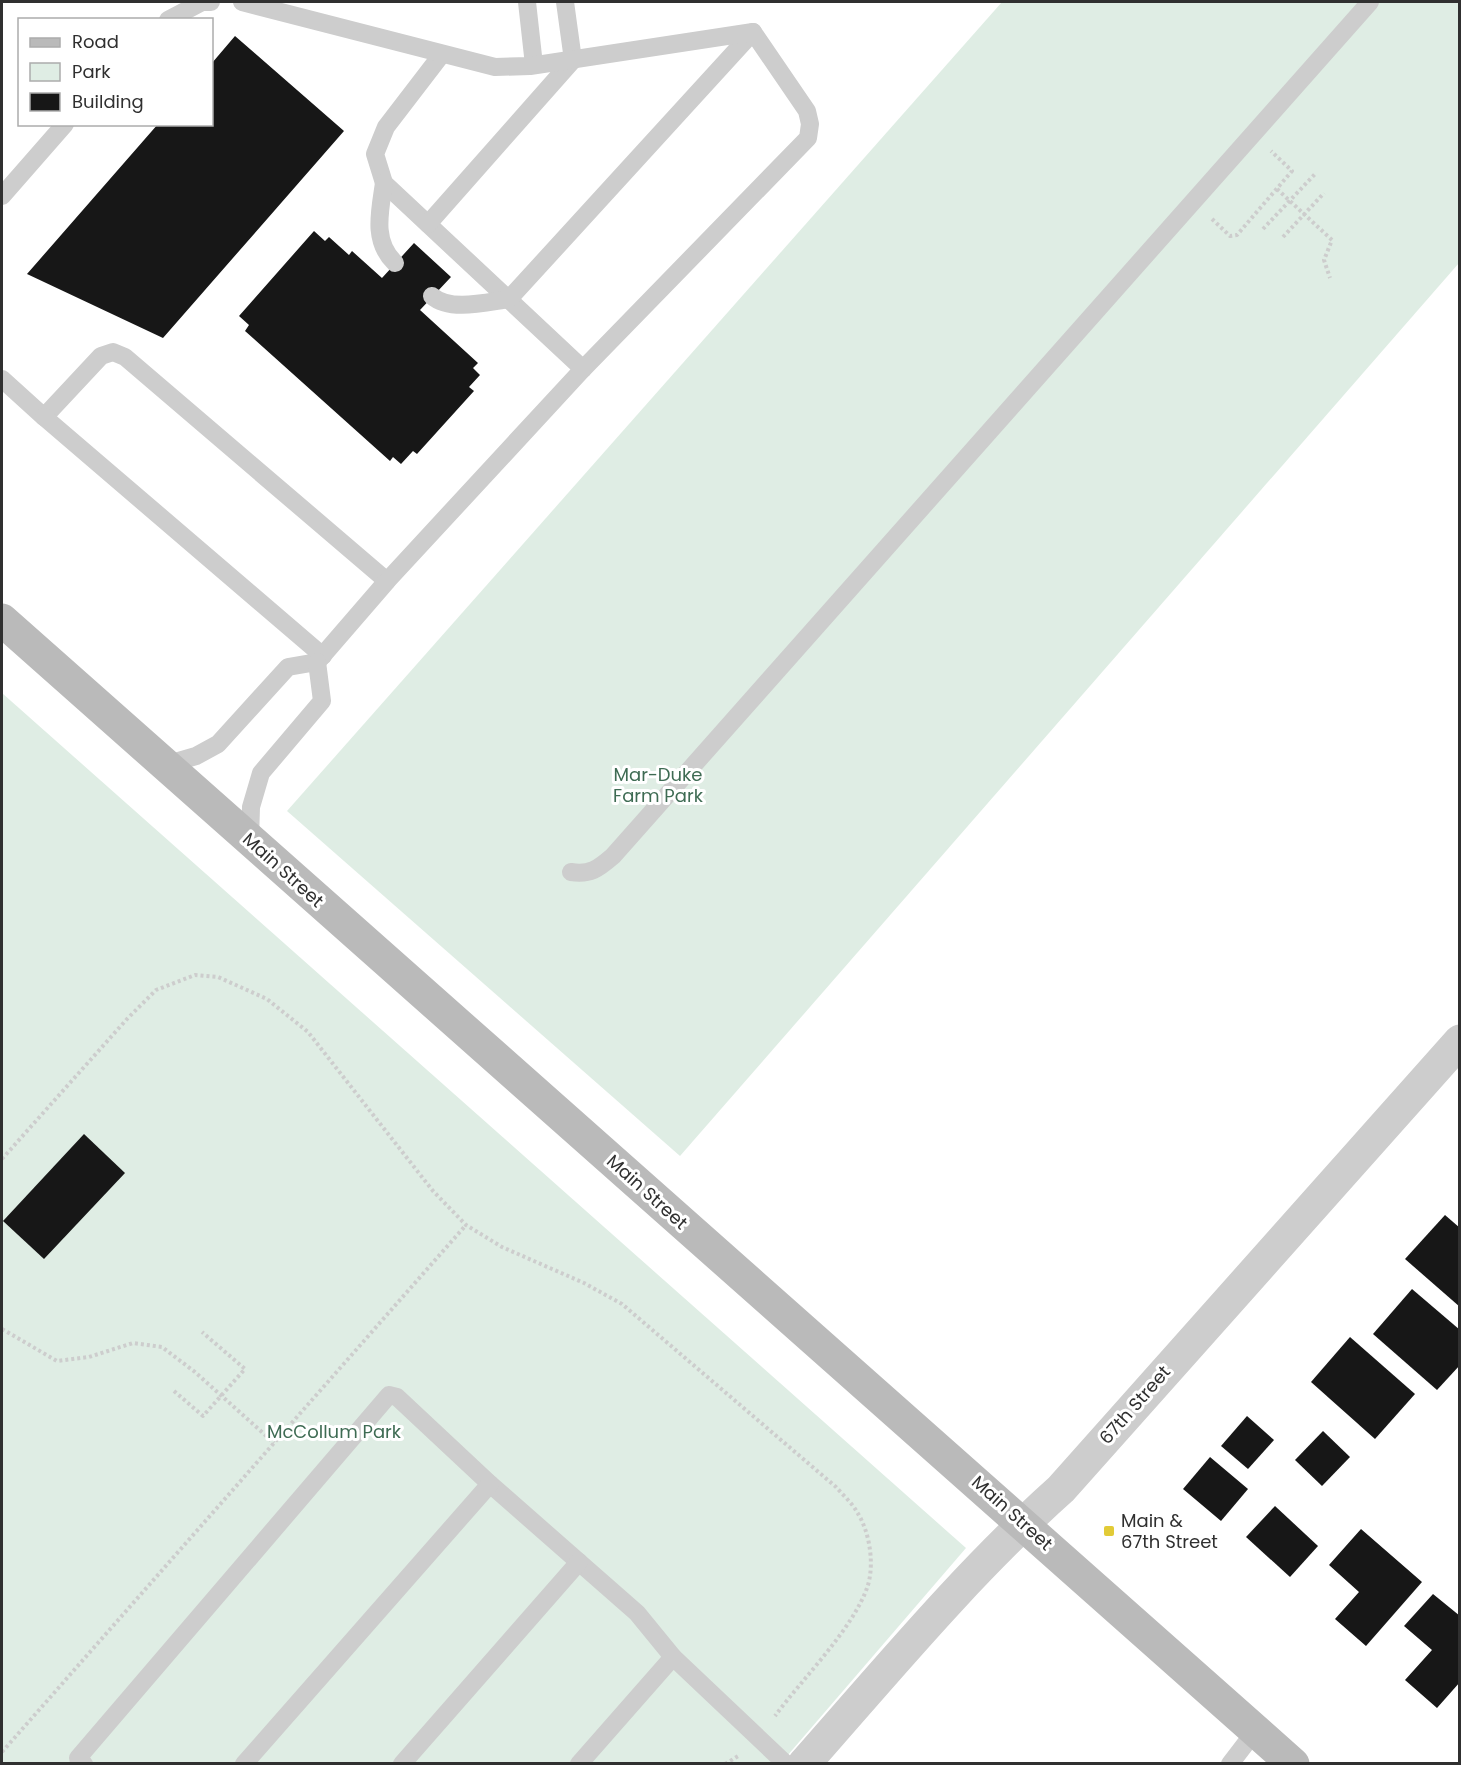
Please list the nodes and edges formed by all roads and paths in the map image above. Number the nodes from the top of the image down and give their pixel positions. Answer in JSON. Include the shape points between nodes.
{"nodes":[{"id":1,"x":212,"y":2,"type":"edge"},
{"id":2,"x":242,"y":2,"type":"edge"},
{"id":3,"x":526,"y":2,"type":"edge"},
{"id":4,"x":565,"y":2,"type":"edge"},
{"id":5,"x":1370,"y":2,"type":"edge"},
{"id":6,"x":172,"y":18,"type":"edge"},
{"id":7,"x":753,"y":33,"type":"junction"},
{"id":8,"x":442,"y":54,"type":"junction"},
{"id":9,"x":573,"y":60,"type":"junction"},
{"id":10,"x":534,"y":65,"type":"junction"},
{"id":11,"x":63,"y":126,"type":"edge"},
{"id":12,"x":1292,"y":171,"type":"dead end"},
{"id":13,"x":1315,"y":174,"type":"dead end"},
{"id":14,"x":384,"y":183,"type":"junction"},
{"id":15,"x":1277,"y":189,"type":"junction"},
{"id":16,"x":1324,"y":193,"type":"dead end"},
{"id":17,"x":2,"y":196,"type":"edge"},
{"id":18,"x":1289,"y":201,"type":"junction"},
{"id":19,"x":1304,"y":214,"type":"junction"},
{"id":20,"x":428,"y":224,"type":"junction"},
{"id":21,"x":1222,"y":227,"type":"dead end"},
{"id":22,"x":1263,"y":229,"type":"dead end"},
{"id":23,"x":1283,"y":237,"type":"dead end"},
{"id":24,"x":395,"y":263,"type":"dead end"},
{"id":25,"x":1330,"y":278,"type":"dead end"},
{"id":26,"x":432,"y":296,"type":"dead end"},
{"id":27,"x":509,"y":299,"type":"junction"},
{"id":28,"x":583,"y":369,"type":"junction"},
{"id":29,"x":2,"y":380,"type":"edge"},
{"id":30,"x":44,"y":417,"type":"junction"},
{"id":31,"x":387,"y":581,"type":"junction"},
{"id":32,"x":2,"y":620,"type":"edge"},
{"id":33,"x":320,"y":659,"type":"junction"},
{"id":34,"x":165,"y":765,"type":"junction"},
{"id":35,"x":250,"y":840,"type":"junction"},
{"id":36,"x":571,"y":872,"type":"dead end"},
{"id":37,"x":1460,"y":1041,"type":"edge"},
{"id":38,"x":2,"y":1159,"type":"edge"},
{"id":39,"x":466,"y":1225,"type":"junction"},
{"id":40,"x":2,"y":1329,"type":"edge"},
{"id":41,"x":202,"y":1332,"type":"dead end"},
{"id":42,"x":174,"y":1391,"type":"dead end"},
{"id":43,"x":221,"y":1395,"type":"junction"},
{"id":44,"x":274,"y":1443,"type":"junction"},
{"id":45,"x":490,"y":1484,"type":"junction"},
{"id":46,"x":1024,"y":1522,"type":"junction"},
{"id":47,"x":579,"y":1562,"type":"junction"},
{"id":48,"x":673,"y":1658,"type":"junction"},
{"id":49,"x":1256,"y":1730,"type":"junction"},
{"id":50,"x":758,"y":1738,"type":"junction"},
{"id":51,"x":2,"y":1752,"type":"edge"},
{"id":52,"x":84,"y":1764,"type":"edge"},
{"id":53,"x":244,"y":1764,"type":"edge"},
{"id":54,"x":402,"y":1764,"type":"edge"},
{"id":55,"x":579,"y":1764,"type":"edge"},
{"id":56,"x":786,"y":1764,"type":"edge"},
{"id":57,"x":804,"y":1764,"type":"edge"},
{"id":58,"x":1230,"y":1764,"type":"edge"},
{"id":59,"x":1293,"y":1764,"type":"edge"}],
"edges":[{"from":1,"to":6,"type":"lane","via":[[202,2]]},
{"from":2,"to":8,"type":"lane"},
{"from":3,"to":10,"type":"lane"},
{"from":4,"to":9,"type":"lane"},
{"from":5,"to":36,"type":"lane","via":[[613,856],[599,869],[586,874]]},
{"from":7,"to":9,"type":"lane"},
{"from":7,"to":27,"type":"lane"},
{"from":7,"to":28,"type":"lane","via":[[807,111],[808,138]]},
{"from":8,"to":10,"type":"lane","via":[[495,67]]},
{"from":8,"to":14,"type":"lane","via":[[386,127],[375,154]]},
{"from":9,"to":10,"type":"lane"},
{"from":9,"to":20,"type":"lane"},
{"from":11,"to":17,"type":"lane"},
{"from":12,"to":15,"type":"path"},
{"from":13,"to":18,"type":"path"},
{"from":14,"to":20,"type":"lane"},
{"from":14,"to":24,"type":"lane","via":[[379,224],[384,253]]},
{"from":15,"to":18,"type":"path"},
{"from":15,"to":21,"type":"path","via":[[1237,235],[1230,236]]},
{"from":16,"to":19,"type":"path"},
{"from":18,"to":19,"type":"path"},
{"from":18,"to":22,"type":"path"},
{"from":19,"to":23,"type":"path"},
{"from":19,"to":25,"type":"path","via":[[1332,240],[1324,260]]},
{"from":20,"to":27,"type":"lane"},
{"from":26,"to":27,"type":"lane","via":[[439,302],[457,304]]},
{"from":27,"to":28,"type":"lane"},
{"from":28,"to":31,"type":"lane"},
{"from":29,"to":30,"type":"lane"},
{"from":30,"to":31,"type":"lane","via":[[101,356],[113,352],[125,357]]},
{"from":30,"to":33,"type":"lane"},
{"from":31,"to":33,"type":"lane"},
{"from":32,"to":34,"type":"main road","name":"Main Street"},
{"from":33,"to":34,"type":"lane","via":[[288,667],[218,744],[196,756]]},
{"from":33,"to":35,"type":"lane","via":[[322,700],[261,773],[251,807]]},
{"from":34,"to":35,"type":"main road","name":"Main Street"},
{"from":35,"to":46,"type":"main road","name":"Main Street"},
{"from":37,"to":46,"type":"street","name":"67th Street","via":[[1061,1489]]},
{"from":38,"to":39,"type":"path","via":[[156,990],[195,975],[218,977],[267,999],[308,1032],[434,1191]]},
{"from":39,"to":44,"type":"path"},
{"from":39,"to":50,"type":"path","via":[[502,1247],[622,1304],[836,1487],[858,1512],[871,1566],[867,1588],[846,1625]]},
{"from":40,"to":43,"type":"path","via":[[57,1361],[89,1357],[134,1343],[162,1347]]},
{"from":41,"to":43,"type":"path","via":[[245,1369]]},
{"from":42,"to":43,"type":"path","via":[[202,1416]]},
{"from":43,"to":44,"type":"path"},
{"from":44,"to":51,"type":"path"},
{"from":45,"to":47,"type":"lane"},
{"from":45,"to":52,"type":"lane","via":[[397,1396],[389,1395],[78,1758]]},
{"from":45,"to":53,"type":"lane"},
{"from":46,"to":49,"type":"main road","name":"Main Street"},
{"from":46,"to":57,"type":"street","name":"67th Street"},
{"from":47,"to":48,"type":"lane","via":[[637,1613]]},
{"from":47,"to":54,"type":"lane"},
{"from":48,"to":50,"type":"lane"},
{"from":48,"to":55,"type":"lane"},
{"from":49,"to":58,"type":"lane"},
{"from":49,"to":59,"type":"main road","name":"Main Street"},
{"from":50,"to":56,"type":"lane"}]}
